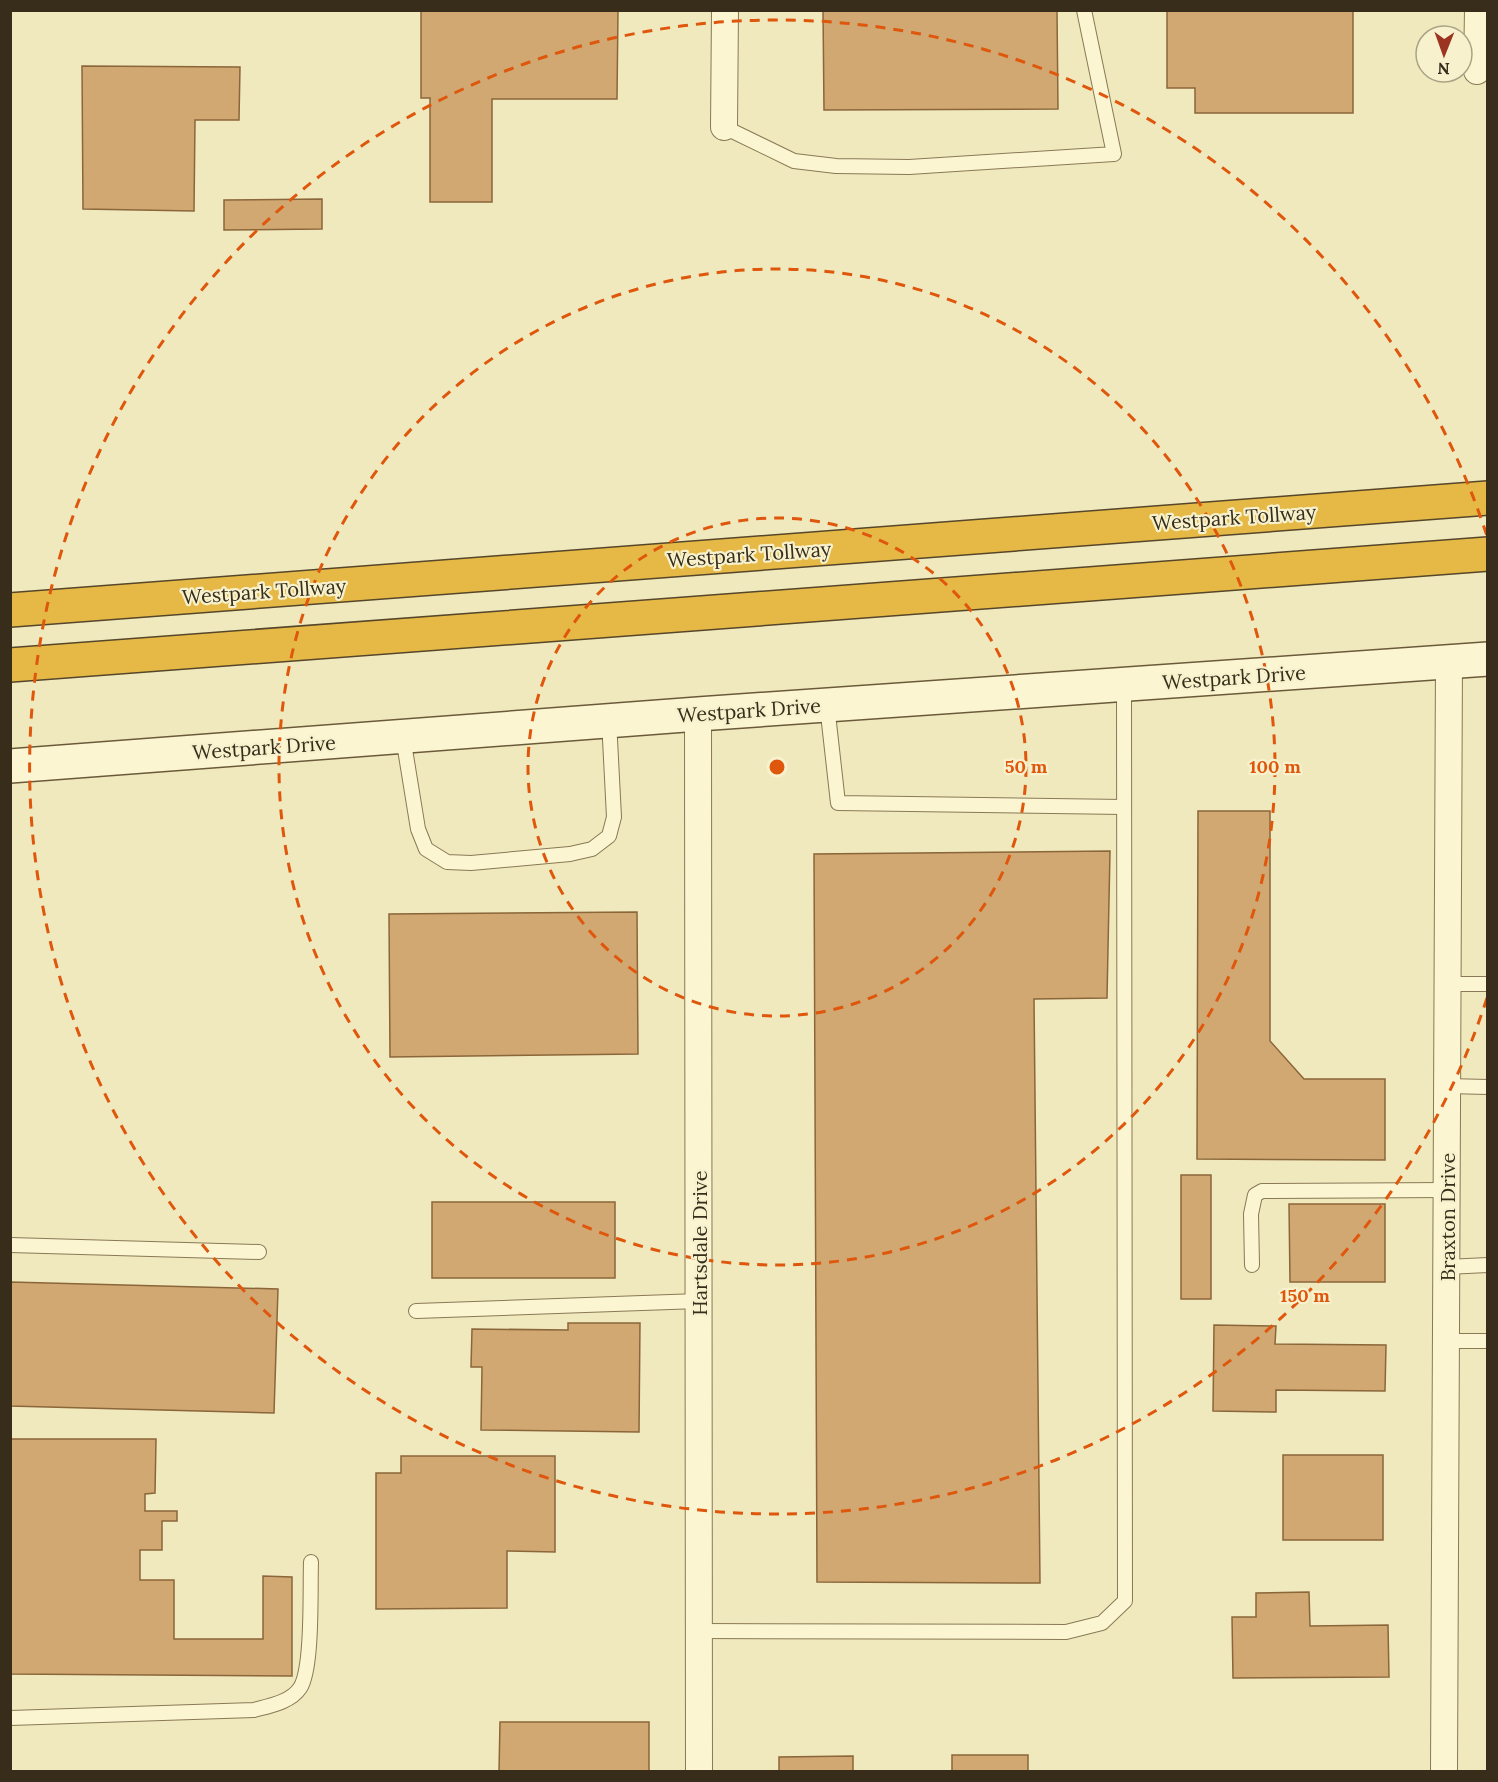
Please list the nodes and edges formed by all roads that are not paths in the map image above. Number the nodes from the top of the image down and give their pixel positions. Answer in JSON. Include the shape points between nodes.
{"nodes":[{"id":1,"x":725,"y":10,"type":"edge"},
{"id":2,"x":1084,"y":10,"type":"edge"},
{"id":3,"x":1478,"y":10,"type":"edge"},
{"id":4,"x":1477,"y":71,"type":"dead end"},
{"id":5,"x":724,"y":127,"type":"joint"},
{"id":6,"x":1488,"y":498,"type":"edge"},
{"id":7,"x":1488,"y":554,"type":"edge"},
{"id":8,"x":10,"y":610,"type":"edge"},
{"id":9,"x":1488,"y":659,"type":"edge"},
{"id":10,"x":1449,"y":662,"type":"junction"},
{"id":11,"x":10,"y":664,"type":"edge"},
{"id":12,"x":1124,"y":684,"type":"junction"},
{"id":13,"x":827,"y":705,"type":"junction"},
{"id":14,"x":698,"y":714,"type":"junction"},
{"id":15,"x":609,"y":720,"type":"junction"},
{"id":16,"x":403,"y":737,"type":"junction"},
{"id":17,"x":10,"y":766,"type":"edge"},
{"id":18,"x":1124,"y":807,"type":"junction"},
{"id":19,"x":1448,"y":984,"type":"junction"},
{"id":20,"x":1488,"y":984,"type":"edge"},
{"id":21,"x":1447,"y":1086,"type":"junction"},
{"id":22,"x":1488,"y":1087,"type":"edge"},
{"id":23,"x":1447,"y":1190,"type":"junction"},
{"id":24,"x":10,"y":1245,"type":"edge"},
{"id":25,"x":259,"y":1252,"type":"dead end"},
{"id":26,"x":1252,"y":1264,"type":"dead end"},
{"id":27,"x":1488,"y":1265,"type":"edge"},
{"id":28,"x":1446,"y":1267,"type":"junction"},
{"id":29,"x":699,"y":1301,"type":"junction"},
{"id":30,"x":416,"y":1311,"type":"dead end"},
{"id":31,"x":1446,"y":1341,"type":"junction"},
{"id":32,"x":1488,"y":1341,"type":"edge"},
{"id":33,"x":311,"y":1562,"type":"dead end"},
{"id":34,"x":699,"y":1631,"type":"junction"},
{"id":35,"x":10,"y":1718,"type":"edge"},
{"id":36,"x":699,"y":1772,"type":"edge"},
{"id":37,"x":1444,"y":1772,"type":"edge"}],
"edges":[{"from":1,"to":5,"type":"street"},
{"from":2,"to":5,"type":"lane","via":[[1114,154],[909,167],[836,166],[794,162]]},
{"from":3,"to":4,"type":"street"},
{"from":6,"to":8,"type":"highway","name":"Westpark Tollway"},
{"from":7,"to":11,"type":"highway"},
{"from":9,"to":10,"type":"main road","name":"Westpark Drive"},
{"from":10,"to":12,"type":"main road","name":"Westpark Drive"},
{"from":10,"to":19,"type":"street","name":"Braxton Drive"},
{"from":12,"to":13,"type":"main road","name":"Westpark Drive"},
{"from":12,"to":18,"type":"lane"},
{"from":13,"to":14,"type":"main road","name":"Westpark Drive"},
{"from":13,"to":18,"type":"lane","via":[[838,803]]},
{"from":14,"to":15,"type":"main road","name":"Westpark Drive"},
{"from":14,"to":29,"type":"street","name":"Hartsdale Drive"},
{"from":15,"to":16,"type":"main road","name":"Westpark Drive"},
{"from":15,"to":16,"type":"lane","via":[[614,817],[609,836],[592,849],[570,854],[471,863],[447,862],[426,849],[418,829]]},
{"from":16,"to":17,"type":"main road","name":"Westpark Drive"},
{"from":18,"to":34,"type":"lane","via":[[1125,1601],[1102,1623],[1065,1632]]},
{"from":19,"to":20,"type":"lane"},
{"from":19,"to":21,"type":"street","name":"Braxton Drive"},
{"from":21,"to":22,"type":"lane"},
{"from":21,"to":23,"type":"street","name":"Braxton Drive"},
{"from":23,"to":26,"type":"lane","via":[[1262,1191],[1255,1195],[1251,1214]]},
{"from":23,"to":28,"type":"street","name":"Braxton Drive"},
{"from":24,"to":25,"type":"lane"},
{"from":27,"to":28,"type":"lane"},
{"from":28,"to":31,"type":"street","name":"Braxton Drive"},
{"from":29,"to":30,"type":"lane"},
{"from":29,"to":34,"type":"street","name":"Hartsdale Drive"},
{"from":31,"to":32,"type":"lane"},
{"from":31,"to":37,"type":"street","name":"Braxton Drive"},
{"from":33,"to":35,"type":"lane","via":[[307,1665],[300,1689],[280,1703],[254,1710]]},
{"from":34,"to":36,"type":"street","name":"Hartsdale Drive"}]}
